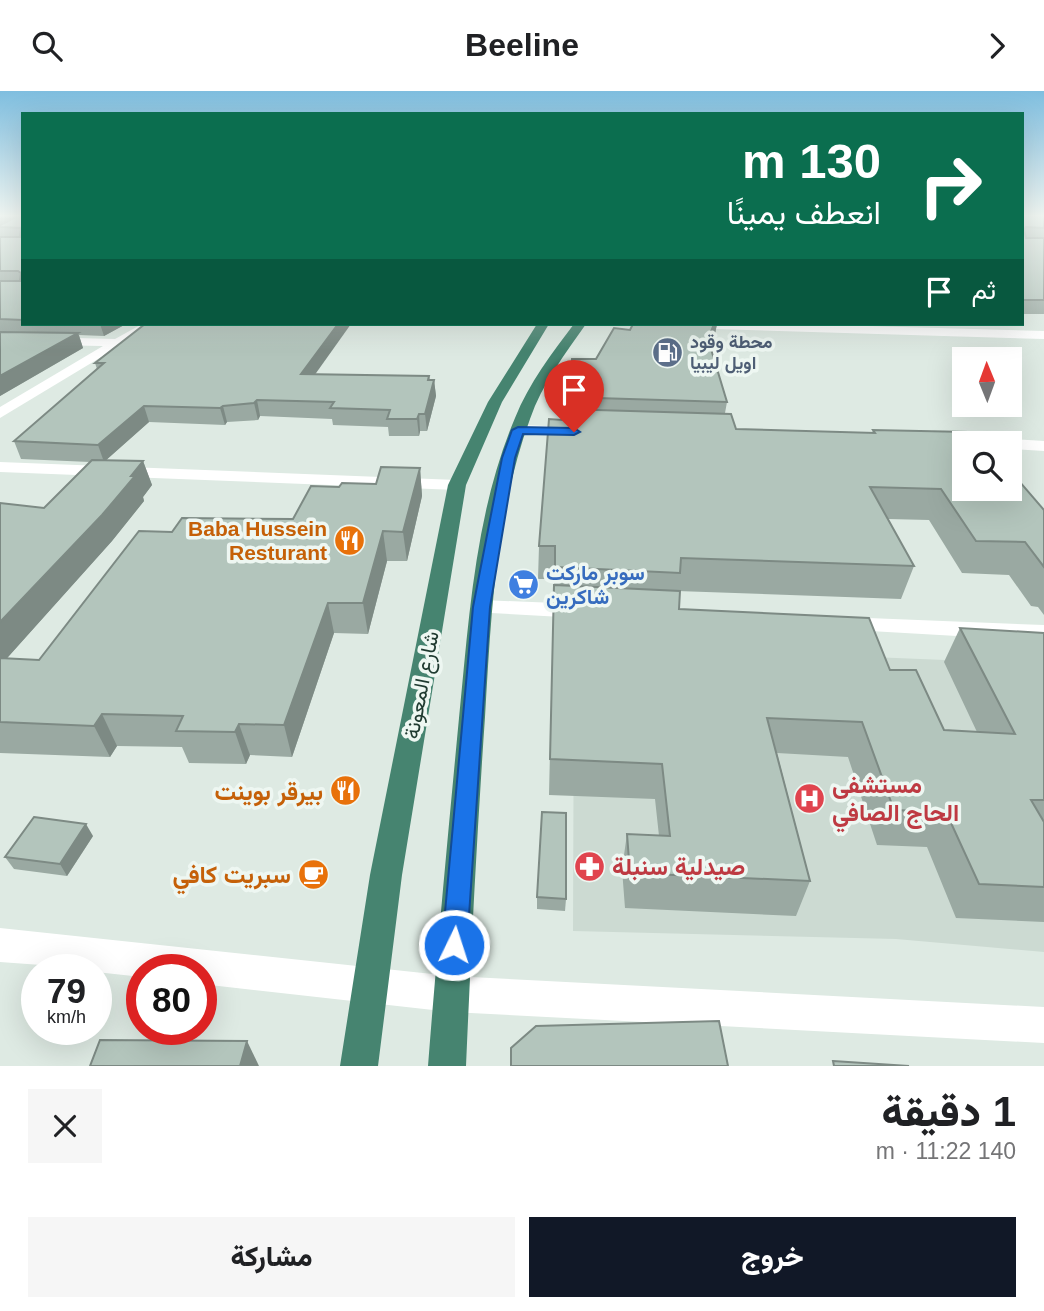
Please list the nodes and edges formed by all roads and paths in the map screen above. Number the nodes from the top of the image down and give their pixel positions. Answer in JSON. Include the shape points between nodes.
{"nodes":[{"id":1,"x":147,"y":326,"type":"edge"},
{"id":2,"x":542,"y":326,"type":"edge"},
{"id":3,"x":579,"y":326,"type":"edge"},
{"id":4,"x":821,"y":326,"type":"edge"},
{"id":5,"x":962,"y":328,"type":"edge"},
{"id":6,"x":1044,"y":335,"type":"edge"},
{"id":7,"x":0,"y":340,"type":"edge"},
{"id":8,"x":119,"y":343,"type":"junction"},
{"id":9,"x":0,"y":413,"type":"edge"},
{"id":10,"x":518,"y":430,"type":"junction"},
{"id":11,"x":587,"y":432,"type":"edge"},
{"id":12,"x":1022,"y":445,"type":"edge"},
{"id":13,"x":1044,"y":446,"type":"edge"},
{"id":14,"x":0,"y":467,"type":"edge"},
{"id":15,"x":457,"y":485,"type":"junction"},
{"id":16,"x":481,"y":607,"type":"junction"},
{"id":17,"x":606,"y":613,"type":"edge"},
{"id":18,"x":828,"y":623,"type":"edge"},
{"id":19,"x":1044,"y":633,"type":"edge"},
{"id":20,"x":0,"y":944,"type":"edge"},
{"id":21,"x":368,"y":986,"type":"junction"},
{"id":22,"x":451,"y":994,"type":"junction"},
{"id":23,"x":1044,"y":1025,"type":"edge"},
{"id":24,"x":359,"y":1066,"type":"edge"},
{"id":25,"x":447,"y":1066,"type":"edge"}],
"edges":[{"from":1,"to":8,"type":"street"},
{"from":2,"to":15,"type":"highway","name":"شارع المعونة","via":[[495,401]]},
{"from":3,"to":10,"type":"highway","via":[[545,374]]},
{"from":4,"to":5,"type":"street"},
{"from":5,"to":6,"type":"street"},
{"from":7,"to":8,"type":"street"},
{"from":8,"to":9,"type":"street"},
{"from":10,"to":11,"type":"street"},
{"from":10,"to":16,"type":"highway","via":[[501,493]]},
{"from":12,"to":13,"type":"street"},
{"from":14,"to":15,"type":"street"},
{"from":15,"to":21,"type":"highway","name":"شارع المعونة"},
{"from":16,"to":17,"type":"street"},
{"from":16,"to":22,"type":"highway"},
{"from":18,"to":19,"type":"street"},
{"from":20,"to":21,"type":"street"},
{"from":21,"to":22,"type":"street"},
{"from":21,"to":24,"type":"highway","name":"شارع المعونة"},
{"from":22,"to":23,"type":"street"},
{"from":22,"to":25,"type":"highway"}]}
